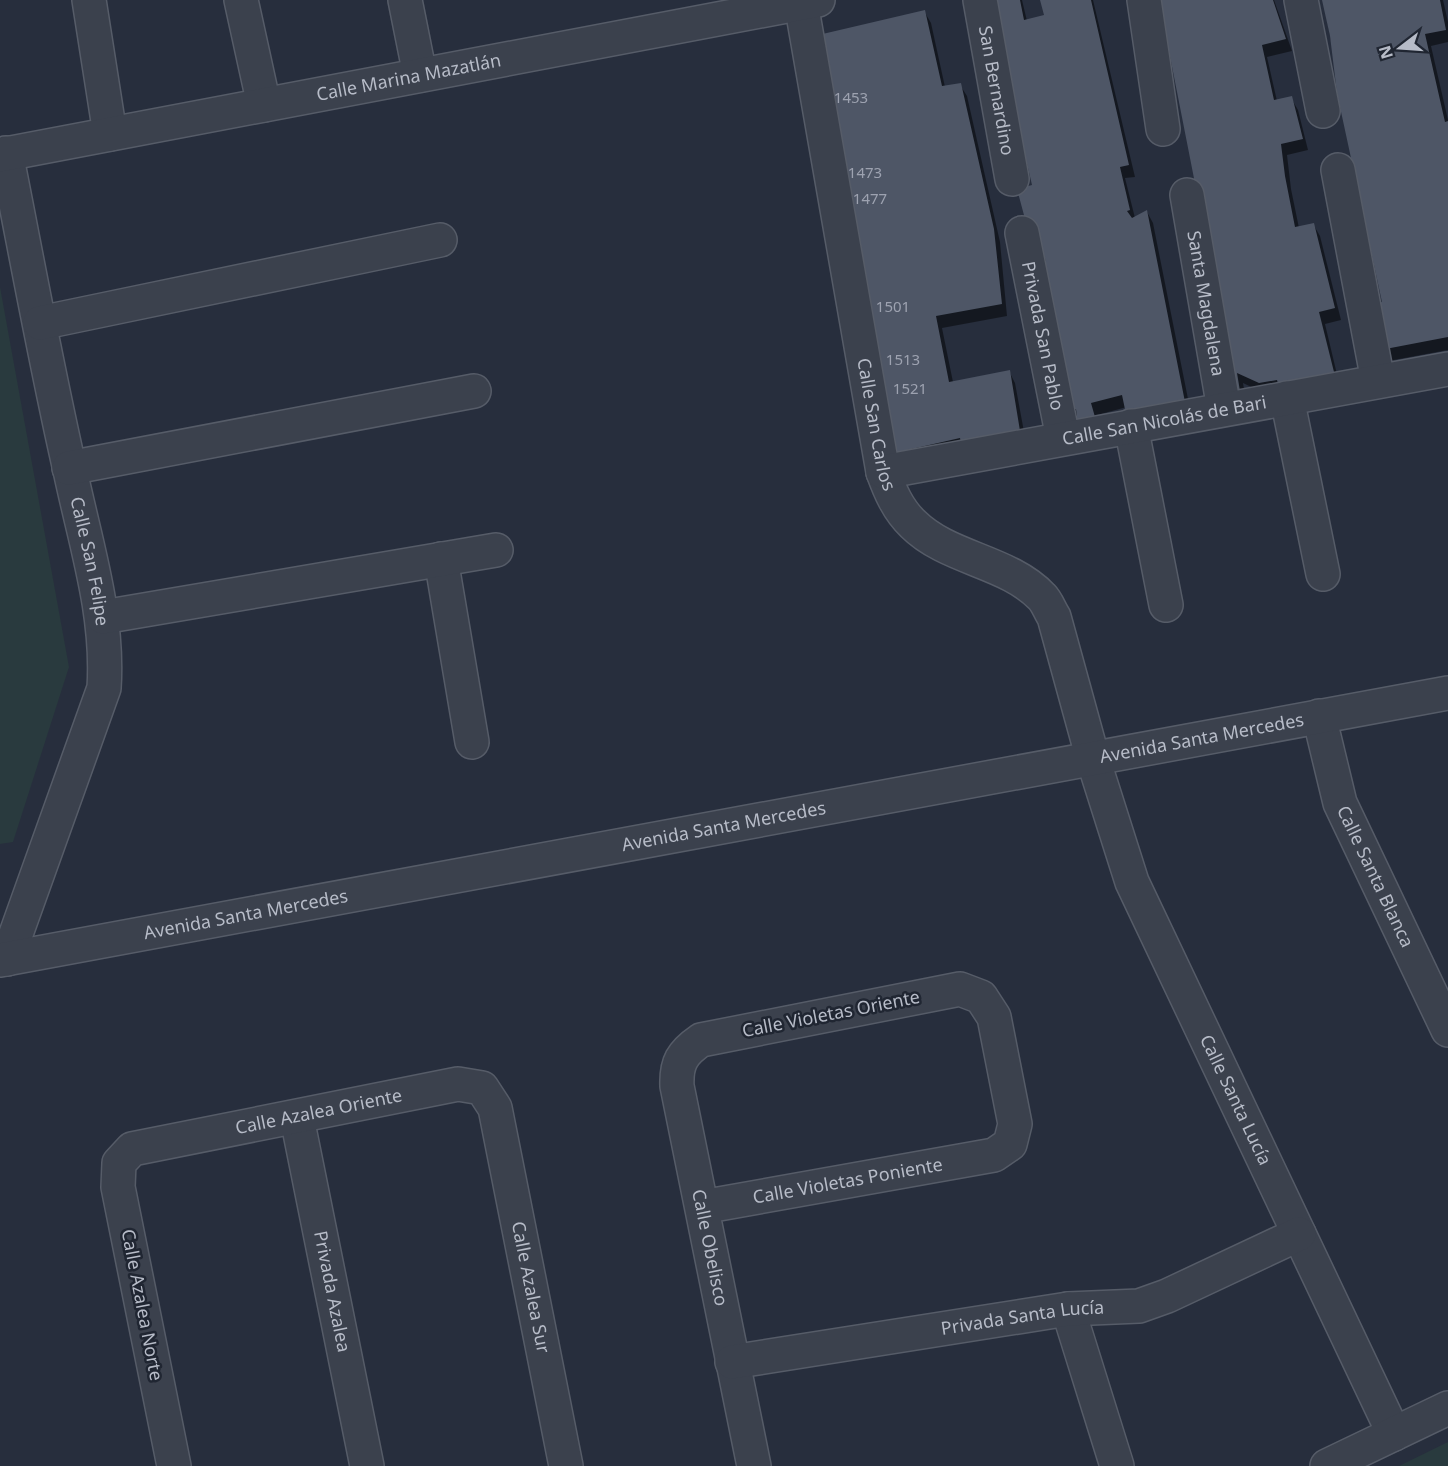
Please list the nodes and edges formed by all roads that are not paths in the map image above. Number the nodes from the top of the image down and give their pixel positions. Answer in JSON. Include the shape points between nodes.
{"nodes":[{"id":1,"x":89,"y":0,"type":"edge"},
{"id":2,"x":241,"y":0,"type":"edge"},
{"id":3,"x":405,"y":0,"type":"edge"},
{"id":4,"x":980,"y":0,"type":"edge"},
{"id":5,"x":1144,"y":0,"type":"edge"},
{"id":6,"x":1301,"y":0,"type":"edge"},
{"id":7,"x":809,"y":2,"type":"edge"},
{"id":8,"x":420,"y":75,"type":"junction"},
{"id":9,"x":264,"y":105,"type":"junction"},
{"id":10,"x":1323,"y":111,"type":"dead end"},
{"id":11,"x":1163,"y":129,"type":"dead end"},
{"id":12,"x":110,"y":134,"type":"junction"},
{"id":13,"x":3,"y":154,"type":"edge"},
{"id":14,"x":1338,"y":170,"type":"dead end"},
{"id":15,"x":1012,"y":179,"type":"dead end"},
{"id":16,"x":1186,"y":195,"type":"dead end"},
{"id":17,"x":1022,"y":233,"type":"dead end"},
{"id":18,"x":440,"y":240,"type":"dead end"},
{"id":19,"x":40,"y":323,"type":"junction"},
{"id":20,"x":1448,"y":369,"type":"edge"},
{"id":21,"x":1378,"y":381,"type":"junction"},
{"id":22,"x":474,"y":391,"type":"dead end"},
{"id":23,"x":1287,"y":398,"type":"junction"},
{"id":24,"x":1224,"y":409,"type":"junction"},
{"id":25,"x":1131,"y":426,"type":"junction"},
{"id":26,"x":1063,"y":438,"type":"junction"},
{"id":27,"x":69,"y":468,"type":"junction"},
{"id":28,"x":883,"y":472,"type":"junction"},
{"id":29,"x":496,"y":550,"type":"dead end"},
{"id":30,"x":441,"y":560,"type":"junction"},
{"id":31,"x":1323,"y":573,"type":"dead end"},
{"id":32,"x":1166,"y":605,"type":"dead end"},
{"id":33,"x":103,"y":617,"type":"junction"},
{"id":34,"x":1448,"y":693,"type":"edge"},
{"id":35,"x":1319,"y":716,"type":"junction"},
{"id":36,"x":472,"y":742,"type":"dead end"},
{"id":37,"x":1093,"y":759,"type":"junction"},
{"id":38,"x":4,"y":960,"type":"edge"},
{"id":39,"x":1448,"y":1030,"type":"edge"},
{"id":40,"x":701,"y":1040,"type":"joint"},
{"id":41,"x":495,"y":1108,"type":"joint"},
{"id":42,"x":297,"y":1118,"type":"junction"},
{"id":43,"x":132,"y":1149,"type":"joint"},
{"id":44,"x":994,"y":1155,"type":"joint"},
{"id":45,"x":702,"y":1207,"type":"junction"},
{"id":46,"x":1299,"y":1234,"type":"junction"},
{"id":47,"x":1068,"y":1309,"type":"junction"},
{"id":48,"x":732,"y":1362,"type":"junction"},
{"id":49,"x":1448,"y":1408,"type":"edge"},
{"id":50,"x":1394,"y":1434,"type":"junction"},
{"id":51,"x":174,"y":1466,"type":"edge"},
{"id":52,"x":367,"y":1466,"type":"edge"},
{"id":53,"x":566,"y":1466,"type":"edge"},
{"id":54,"x":754,"y":1466,"type":"edge"},
{"id":55,"x":1117,"y":1466,"type":"edge"},
{"id":56,"x":1327,"y":1466,"type":"edge"}],
"edges":[{"from":1,"to":12,"type":"street"},
{"from":2,"to":9,"type":"street"},
{"from":3,"to":8,"type":"street"},
{"from":4,"to":15,"type":"street","name":"San Bernardino"},
{"from":5,"to":11,"type":"street"},
{"from":6,"to":10,"type":"street"},
{"from":7,"to":8,"type":"street","name":"Calle Marina Mazatlán"},
{"from":7,"to":28,"type":"street","name":"Calle San Carlos"},
{"from":8,"to":9,"type":"street","name":"Calle Marina Mazatlán"},
{"from":9,"to":12,"type":"street","name":"Calle Marina Mazatlán"},
{"from":12,"to":13,"type":"street","name":"Calle Marina Mazatlán"},
{"from":13,"to":19,"type":"street","name":"Calle San Felipe"},
{"from":14,"to":21,"type":"street"},
{"from":16,"to":24,"type":"street","name":"Santa Magdalena"},
{"from":17,"to":26,"type":"street","name":"Privada San Pablo"},
{"from":18,"to":19,"type":"street"},
{"from":19,"to":27,"type":"street","name":"Calle San Felipe"},
{"from":20,"to":21,"type":"street","name":"Calle San Nicolás de Bari"},
{"from":21,"to":23,"type":"street","name":"Calle San Nicolás de Bari"},
{"from":22,"to":27,"type":"street"},
{"from":23,"to":24,"type":"street","name":"Calle San Nicolás de Bari"},
{"from":23,"to":31,"type":"street"},
{"from":24,"to":25,"type":"street","name":"Calle San Nicolás de Bari"},
{"from":25,"to":26,"type":"street","name":"Calle San Nicolás de Bari"},
{"from":25,"to":32,"type":"street"},
{"from":26,"to":28,"type":"street","name":"Calle San Nicolás de Bari"},
{"from":27,"to":33,"type":"street","name":"Calle San Felipe"},
{"from":28,"to":37,"type":"street","name":"Calle San Carlos","via":[[899,508],[914,526],[1025,584],[1042,597],[1054,617]]},
{"from":29,"to":30,"type":"street"},
{"from":30,"to":33,"type":"street"},
{"from":30,"to":36,"type":"street"},
{"from":33,"to":38,"type":"street","name":"Calle San Felipe","via":[[107,654],[104,688]]},
{"from":34,"to":35,"type":"street","name":"Avenida Santa Mercedes"},
{"from":35,"to":37,"type":"street","name":"Avenida Santa Mercedes"},
{"from":35,"to":39,"type":"street","name":"Calle Santa Blanca","via":[[1340,803]]},
{"from":37,"to":38,"type":"street","name":"Avenida Santa Mercedes"},
{"from":37,"to":46,"type":"street","name":"Calle Santa Lucía","via":[[1132,882]]},
{"from":40,"to":44,"type":"street","name":"Calle Violetas Oriente","via":[[960,989],[981,997],[994,1017],[1015,1124],[1011,1144]]},
{"from":40,"to":45,"type":"street","name":"Calle Obelisco","via":[[685,1051],[676,1067]]},
{"from":41,"to":42,"type":"street","name":"Calle Azalea Oriente","via":[[482,1088],[458,1084]]},
{"from":41,"to":53,"type":"street","name":"Calle Azalea Sur"},
{"from":42,"to":43,"type":"street","name":"Calle Azalea Oriente"},
{"from":42,"to":52,"type":"street","name":"Privada Azalea"},
{"from":43,"to":51,"type":"street","name":"Calle Azalea Norte","via":[[119,1164],[118,1187]]},
{"from":44,"to":45,"type":"street","name":"Calle Violetas Poniente"},
{"from":45,"to":48,"type":"street","name":"Calle Obelisco"},
{"from":46,"to":47,"type":"street","name":"Privada Santa Lucía","via":[[1139,1306]]},
{"from":46,"to":50,"type":"street","name":"Calle Santa Lucía"},
{"from":47,"to":48,"type":"street","name":"Privada Santa Lucía"},
{"from":47,"to":55,"type":"street"},
{"from":48,"to":54,"type":"street","name":"Calle Obelisco"},
{"from":49,"to":50,"type":"street"},
{"from":50,"to":56,"type":"street"}]}
